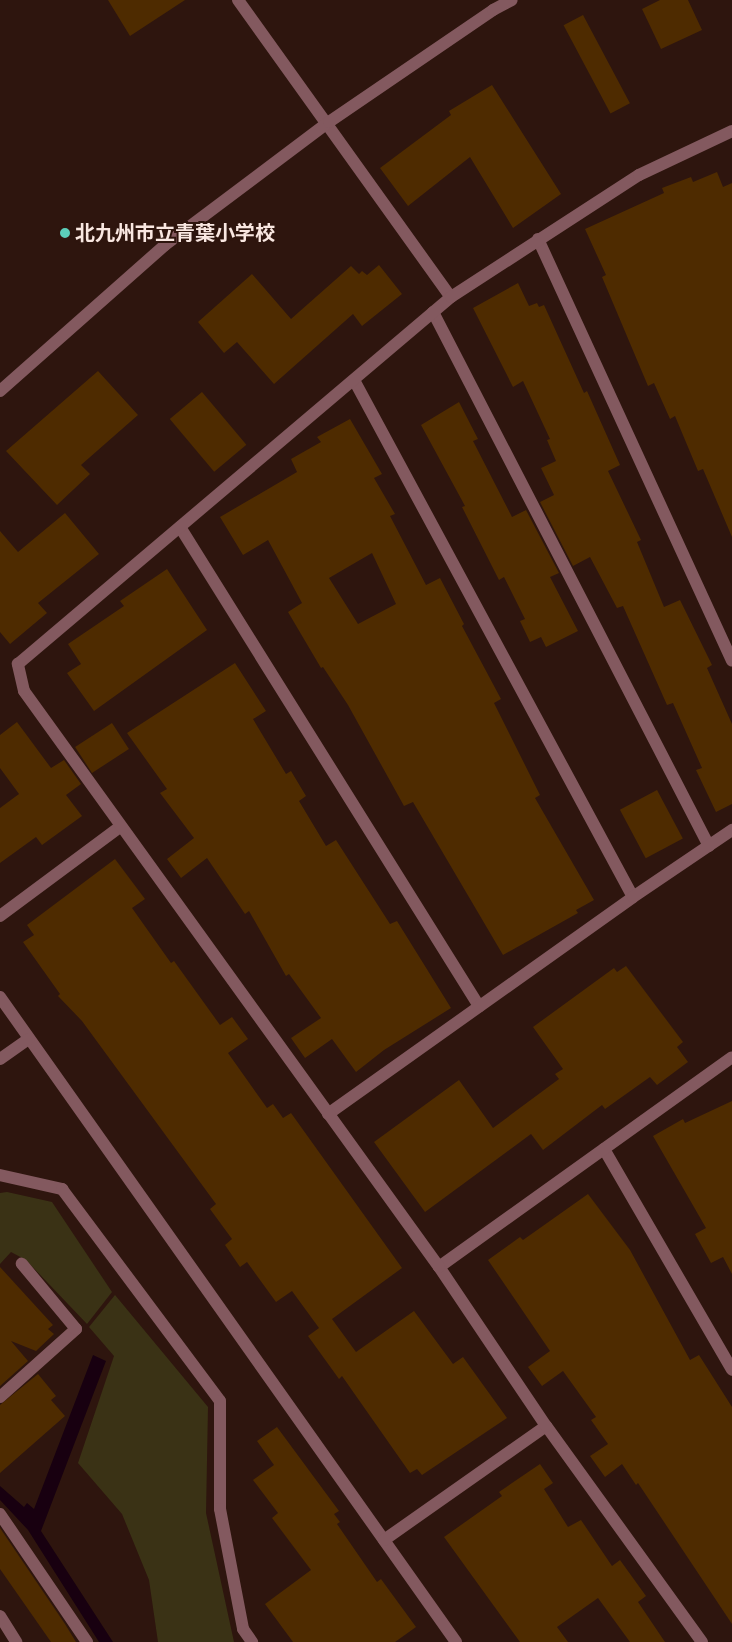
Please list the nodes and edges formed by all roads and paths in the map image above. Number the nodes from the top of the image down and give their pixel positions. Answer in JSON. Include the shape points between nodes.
{"nodes":[{"id":1,"x":238,"y":0,"type":"edge"},
{"id":2,"x":512,"y":0,"type":"edge"},
{"id":3,"x":329,"y":122,"type":"junction"},
{"id":4,"x":732,"y":131,"type":"edge"},
{"id":5,"x":538,"y":239,"type":"junction"},
{"id":6,"x":451,"y":297,"type":"junction"},
{"id":7,"x":433,"y":312,"type":"junction"},
{"id":8,"x":354,"y":380,"type":"junction"},
{"id":9,"x":0,"y":391,"type":"edge"},
{"id":10,"x":180,"y":527,"type":"junction"},
{"id":11,"x":732,"y":661,"type":"edge"},
{"id":12,"x":120,"y":827,"type":"junction"},
{"id":13,"x":732,"y":830,"type":"edge"},
{"id":14,"x":708,"y":846,"type":"junction"},
{"id":15,"x":633,"y":897,"type":"junction"},
{"id":16,"x":0,"y":916,"type":"edge"},
{"id":17,"x":0,"y":997,"type":"edge"},
{"id":18,"x":479,"y":1006,"type":"junction"},
{"id":19,"x":28,"y":1039,"type":"junction"},
{"id":20,"x":732,"y":1057,"type":"edge"},
{"id":21,"x":0,"y":1059,"type":"edge"},
{"id":22,"x":328,"y":1114,"type":"junction"},
{"id":23,"x":604,"y":1149,"type":"junction"},
{"id":24,"x":0,"y":1176,"type":"edge"},
{"id":25,"x":22,"y":1264,"type":"dead end"},
{"id":26,"x":439,"y":1267,"type":"junction"},
{"id":27,"x":732,"y":1370,"type":"edge"},
{"id":28,"x":0,"y":1397,"type":"edge"},
{"id":29,"x":546,"y":1426,"type":"junction"},
{"id":30,"x":0,"y":1514,"type":"edge"},
{"id":31,"x":384,"y":1540,"type":"junction"},
{"id":32,"x":0,"y":1616,"type":"edge"},
{"id":33,"x":16,"y":1642,"type":"edge"},
{"id":34,"x":87,"y":1642,"type":"edge"},
{"id":35,"x":252,"y":1642,"type":"edge"},
{"id":36,"x":456,"y":1642,"type":"edge"},
{"id":37,"x":702,"y":1642,"type":"edge"}],
"edges":[{"from":1,"to":3,"type":"street"},
{"from":2,"to":3,"type":"street"},
{"from":3,"to":6,"type":"street"},
{"from":3,"to":9,"type":"street","via":[[165,245]]},
{"from":4,"to":5,"type":"street","via":[[640,175]]},
{"from":5,"to":6,"type":"street"},
{"from":5,"to":11,"type":"street"},
{"from":6,"to":7,"type":"street"},
{"from":7,"to":8,"type":"street"},
{"from":7,"to":14,"type":"street"},
{"from":8,"to":10,"type":"street"},
{"from":8,"to":15,"type":"street"},
{"from":10,"to":12,"type":"street","via":[[18,664],[24,691]]},
{"from":10,"to":18,"type":"street"},
{"from":12,"to":16,"type":"street"},
{"from":12,"to":22,"type":"street"},
{"from":13,"to":14,"type":"street"},
{"from":14,"to":15,"type":"street"},
{"from":15,"to":18,"type":"street"},
{"from":17,"to":19,"type":"street"},
{"from":18,"to":22,"type":"street"},
{"from":19,"to":21,"type":"street"},
{"from":19,"to":31,"type":"street"},
{"from":20,"to":23,"type":"street"},
{"from":22,"to":26,"type":"street"},
{"from":23,"to":26,"type":"street"},
{"from":23,"to":27,"type":"street"},
{"from":24,"to":35,"type":"street","via":[[62,1189],[220,1401],[220,1509],[243,1629]]},
{"from":25,"to":28,"type":"street","via":[[76,1329]]},
{"from":26,"to":29,"type":"street"},
{"from":29,"to":31,"type":"street"},
{"from":29,"to":37,"type":"street"},
{"from":30,"to":34,"type":"street"},
{"from":31,"to":36,"type":"street"},
{"from":32,"to":33,"type":"street"}]}
